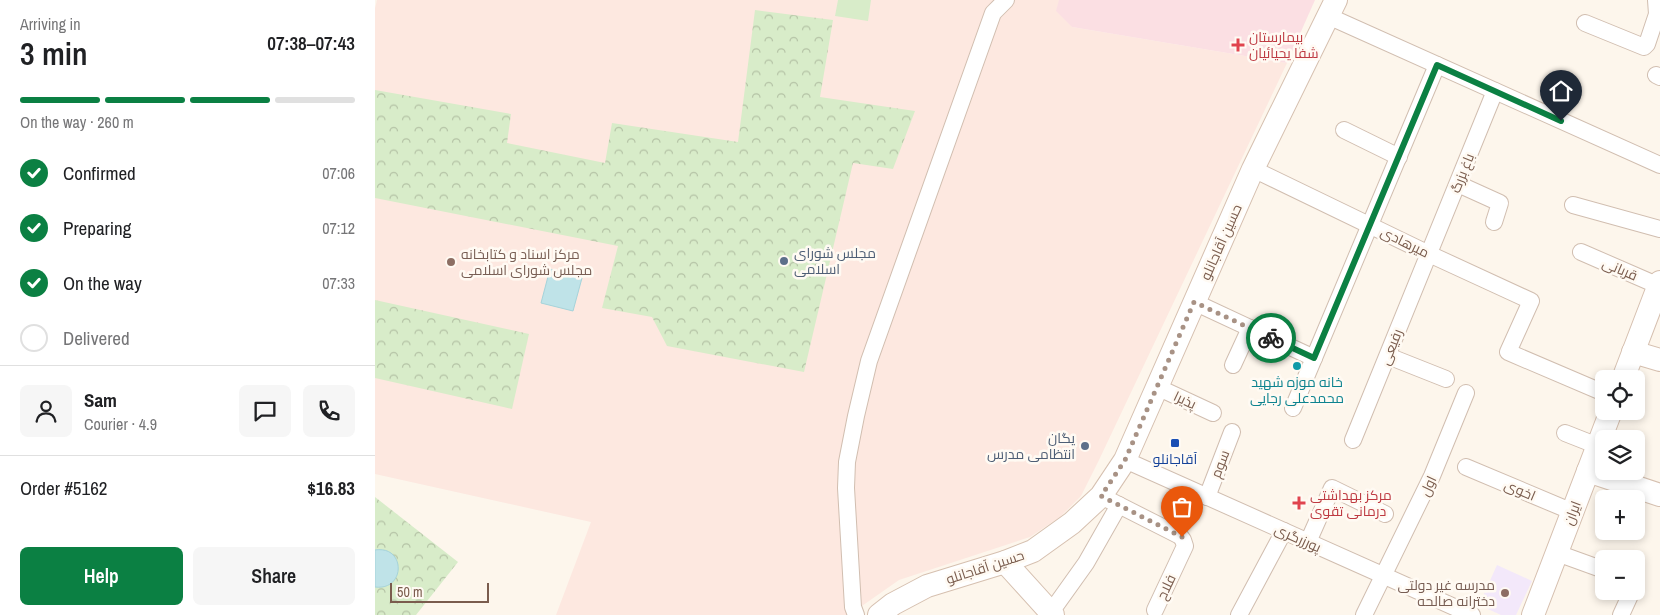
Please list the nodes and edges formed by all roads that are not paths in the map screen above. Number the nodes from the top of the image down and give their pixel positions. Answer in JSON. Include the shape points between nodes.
{"nodes":[{"id":1,"x":1006,"y":0,"type":"edge"},
{"id":2,"x":1656,"y":0,"type":"edge"},
{"id":3,"x":1332,"y":8,"type":"edge"},
{"id":4,"x":1585,"y":23,"type":"dead end"},
{"id":5,"x":1437,"y":65,"type":"junction"},
{"id":6,"x":1495,"y":91,"type":"junction"},
{"id":7,"x":1344,"y":130,"type":"dead end"},
{"id":8,"x":1399,"y":157,"type":"junction"},
{"id":9,"x":1660,"y":165,"type":"edge"},
{"id":10,"x":1253,"y":169,"type":"junction"},
{"id":11,"x":1457,"y":184,"type":"junction"},
{"id":12,"x":1573,"y":205,"type":"dead end"},
{"id":13,"x":1494,"y":222,"type":"dead end"},
{"id":14,"x":1370,"y":225,"type":"junction"},
{"id":15,"x":1660,"y":229,"type":"edge"},
{"id":16,"x":1581,"y":252,"type":"dead end"},
{"id":17,"x":1429,"y":254,"type":"junction"},
{"id":18,"x":1659,"y":284,"type":"edge"},
{"id":19,"x":1194,"y":302,"type":"junction"},
{"id":20,"x":1250,"y":328,"type":"junction"},
{"id":21,"x":1633,"y":352,"type":"junction"},
{"id":22,"x":1387,"y":356,"type":"junction"},
{"id":23,"x":1314,"y":358,"type":"junction"},
{"id":24,"x":1660,"y":360,"type":"edge"},
{"id":25,"x":1233,"y":365,"type":"dead end"},
{"id":26,"x":1626,"y":370,"type":"edge"},
{"id":27,"x":1446,"y":379,"type":"dead end"},
{"id":28,"x":1157,"y":387,"type":"junction"},
{"id":29,"x":1595,"y":389,"type":"edge"},
{"id":30,"x":1466,"y":393,"type":"dead end"},
{"id":31,"x":1293,"y":408,"type":"dead end"},
{"id":32,"x":1213,"y":413,"type":"dead end"},
{"id":33,"x":1232,"y":432,"type":"dead end"},
{"id":34,"x":1565,"y":433,"type":"dead end"},
{"id":35,"x":1353,"y":440,"type":"dead end"},
{"id":36,"x":1595,"y":445,"type":"edge"},
{"id":37,"x":1595,"y":454,"type":"edge"},
{"id":38,"x":1125,"y":460,"type":"junction"},
{"id":39,"x":1466,"y":467,"type":"dead end"},
{"id":40,"x":1588,"y":471,"type":"junction"},
{"id":41,"x":1660,"y":495,"type":"edge"},
{"id":42,"x":1207,"y":497,"type":"junction"},
{"id":43,"x":1110,"y":501,"type":"junction"},
{"id":44,"x":1573,"y":512,"type":"junction"},
{"id":45,"x":1385,"y":514,"type":"dead end"},
{"id":46,"x":1284,"y":531,"type":"junction"},
{"id":47,"x":1308,"y":542,"type":"junction"},
{"id":48,"x":1557,"y":553,"type":"junction"},
{"id":49,"x":1005,"y":562,"type":"junction"},
{"id":50,"x":1595,"y":567,"type":"edge"},
{"id":51,"x":1384,"y":576,"type":"junction"},
{"id":52,"x":1628,"y":600,"type":"edge"},
{"id":53,"x":1155,"y":610,"type":"dead end"},
{"id":54,"x":1052,"y":614,"type":"edge"},
{"id":55,"x":856,"y":615,"type":"edge"},
{"id":56,"x":879,"y":615,"type":"edge"},
{"id":57,"x":1239,"y":615,"type":"edge"},
{"id":58,"x":1363,"y":615,"type":"edge"},
{"id":59,"x":1471,"y":615,"type":"edge"},
{"id":60,"x":1533,"y":615,"type":"edge"},
{"id":61,"x":1621,"y":615,"type":"edge"}],
"edges":[{"from":1,"to":55,"type":"street","via":[[993,13],[869,362],[847,462],[846,488]]},
{"from":2,"to":4,"type":"street","via":[[1657,14],[1644,47]]},
{"from":3,"to":5,"type":"street"},
{"from":3,"to":10,"type":"main road","name":"حسین آقاجانلو"},
{"from":5,"to":6,"type":"street"},
{"from":5,"to":8,"type":"street"},
{"from":6,"to":9,"type":"street"},
{"from":6,"to":11,"type":"street","name":"باغ بزرگ"},
{"from":7,"to":8,"type":"street"},
{"from":8,"to":14,"type":"street"},
{"from":10,"to":14,"type":"street","name":"میرهادی"},
{"from":10,"to":19,"type":"main road","name":"حسین آقاجانلو"},
{"from":11,"to":13,"type":"street","via":[[1500,203]]},
{"from":11,"to":17,"type":"street","name":"باغ بزرگ"},
{"from":12,"to":15,"type":"street"},
{"from":14,"to":17,"type":"street","name":"میرهادی"},
{"from":14,"to":23,"type":"street"},
{"from":16,"to":18,"type":"street","name":"قربانی"},
{"from":17,"to":22,"type":"street","name":"رفیعی"},
{"from":17,"to":29,"type":"street","name":"میرهادی","via":[[1531,301],[1508,352]]},
{"from":18,"to":21,"type":"main road"},
{"from":19,"to":20,"type":"street"},
{"from":19,"to":28,"type":"main road","name":"حسین آقاجانلو"},
{"from":20,"to":23,"type":"street"},
{"from":20,"to":25,"type":"street"},
{"from":21,"to":24,"type":"main road"},
{"from":21,"to":26,"type":"main road"},
{"from":22,"to":27,"type":"street"},
{"from":22,"to":35,"type":"street","name":"رفیعی"},
{"from":23,"to":31,"type":"street"},
{"from":28,"to":32,"type":"street","name":"پذیرا"},
{"from":28,"to":38,"type":"main road","name":"حسین آقاجانلو"},
{"from":30,"to":51,"type":"street","name":"اول","via":[[1433,476]]},
{"from":33,"to":42,"type":"street","name":"سوم"},
{"from":34,"to":36,"type":"street"},
{"from":37,"to":40,"type":"main road","name":"ایران"},
{"from":38,"to":42,"type":"street","name":"پورزرگری"},
{"from":38,"to":43,"type":"main road","name":"حسین آقاجانلو"},
{"from":39,"to":44,"type":"street","name":"اخوی"},
{"from":40,"to":41,"type":"main road"},
{"from":40,"to":44,"type":"main road","name":"ایران"},
{"from":42,"to":46,"type":"street","name":"پورزرگری"},
{"from":43,"to":49,"type":"main road","name":"حسین آقاجانلو","via":[[1033,551]]},
{"from":43,"to":53,"type":"street","name":"فلاح","via":[[1180,536],[1185,542]]},
{"from":43,"to":54,"type":"street","via":[[1086,563]]},
{"from":44,"to":48,"type":"main road","name":"ایران"},
{"from":45,"to":47,"type":"street","via":[[1332,488]]},
{"from":46,"to":47,"type":"street","name":"پورزرگری"},
{"from":46,"to":57,"type":"street"},
{"from":47,"to":51,"type":"street","name":"پورزرگری"},
{"from":48,"to":50,"type":"street"},
{"from":48,"to":60,"type":"main road","name":"ایران"},
{"from":49,"to":54,"type":"main road"},
{"from":49,"to":56,"type":"main road","name":"حسین آقاجانلو","via":[[927,586]]},
{"from":51,"to":58,"type":"street","name":"اول"},
{"from":51,"to":59,"type":"street","name":"پورزرگری"},
{"from":52,"to":61,"type":"street"}]}
